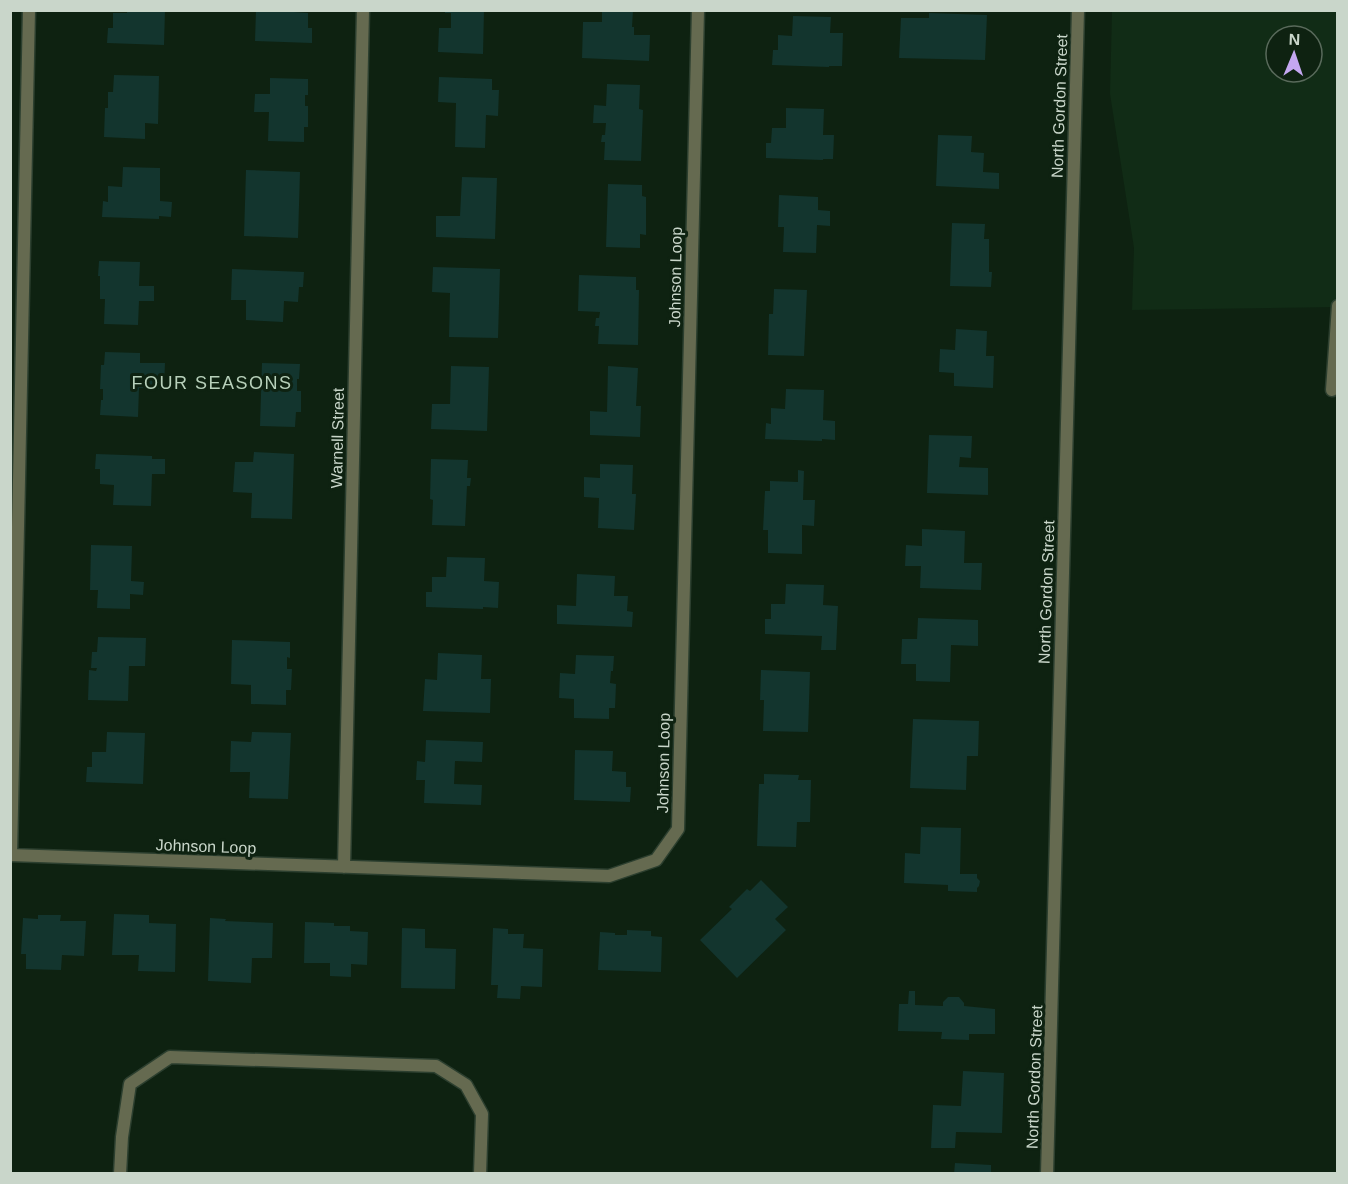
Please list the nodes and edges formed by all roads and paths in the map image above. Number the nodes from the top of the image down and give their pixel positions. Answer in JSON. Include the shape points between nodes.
{"nodes":[{"id":1,"x":29,"y":10,"type":"edge"},
{"id":2,"x":363,"y":10,"type":"edge"},
{"id":3,"x":698,"y":10,"type":"edge"},
{"id":4,"x":1078,"y":10,"type":"edge"},
{"id":5,"x":1338,"y":306,"type":"edge"},
{"id":6,"x":1332,"y":390,"type":"dead end"},
{"id":7,"x":11,"y":855,"type":"edge"},
{"id":8,"x":344,"y":867,"type":"junction"},
{"id":9,"x":120,"y":1173,"type":"edge"},
{"id":10,"x":480,"y":1173,"type":"edge"},
{"id":11,"x":1047,"y":1173,"type":"edge"}],
"edges":[{"from":1,"to":7,"type":"street"},
{"from":2,"to":8,"type":"street","name":"Warnell Street"},
{"from":3,"to":8,"type":"street","name":"Johnson Loop","via":[[678,829],[656,860],[609,876]]},
{"from":4,"to":11,"type":"street","name":"North Gordon Street"},
{"from":5,"to":6,"type":"street"},
{"from":7,"to":8,"type":"street","name":"Johnson Loop"},
{"from":9,"to":10,"type":"street","via":[[130,1084],[170,1057],[436,1066],[466,1085],[482,1114]]}]}
